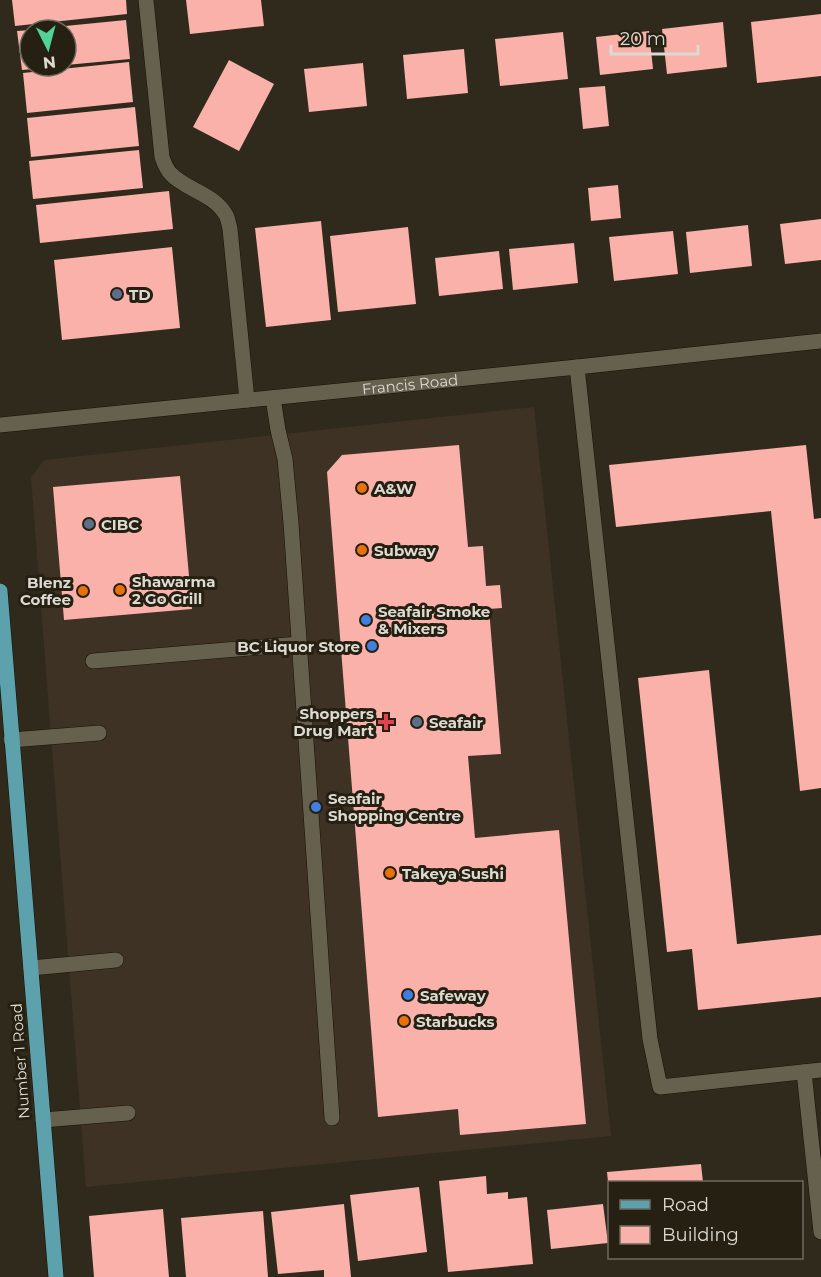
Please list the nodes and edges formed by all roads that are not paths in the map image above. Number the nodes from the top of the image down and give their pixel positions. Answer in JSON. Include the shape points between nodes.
{"nodes":[{"id":1,"x":146,"y":0,"type":"edge"},
{"id":2,"x":821,"y":341,"type":"edge"},
{"id":3,"x":577,"y":367,"type":"junction"},
{"id":4,"x":273,"y":398,"type":"junction"},
{"id":5,"x":247,"y":400,"type":"junction"},
{"id":6,"x":0,"y":425,"type":"edge"},
{"id":7,"x":0,"y":591,"type":"edge"},
{"id":8,"x":1,"y":607,"type":"edge"},
{"id":9,"x":299,"y":644,"type":"junction"},
{"id":10,"x":93,"y":661,"type":"dead end"},
{"id":11,"x":99,"y":733,"type":"dead end"},
{"id":12,"x":11,"y":740,"type":"junction"},
{"id":13,"x":116,"y":960,"type":"dead end"},
{"id":14,"x":31,"y":968,"type":"junction"},
{"id":15,"x":821,"y":1070,"type":"edge"},
{"id":16,"x":804,"y":1072,"type":"junction"},
{"id":17,"x":128,"y":1113,"type":"dead end"},
{"id":18,"x":332,"y":1118,"type":"dead end"},
{"id":19,"x":42,"y":1120,"type":"junction"},
{"id":20,"x":821,"y":1232,"type":"edge"},
{"id":21,"x":56,"y":1277,"type":"edge"}],
"edges":[{"from":1,"to":5,"type":"street","via":[[165,166],[172,176],[210,198],[226,216],[230,229]]},
{"from":2,"to":3,"type":"street","name":"Francis Road"},
{"from":3,"to":4,"type":"street","name":"Francis Road"},
{"from":3,"to":16,"type":"street","via":[[647,1015],[660,1087]]},
{"from":4,"to":5,"type":"street","name":"Francis Road"},
{"from":4,"to":9,"type":"street","via":[[285,459]]},
{"from":5,"to":6,"type":"street","name":"Francis Road"},
{"from":7,"to":8,"type":"main road","name":"Number 1 Road"},
{"from":8,"to":12,"type":"main road","name":"Number 1 Road"},
{"from":9,"to":10,"type":"street"},
{"from":9,"to":18,"type":"street"},
{"from":11,"to":12,"type":"street"},
{"from":12,"to":14,"type":"main road","name":"Number 1 Road"},
{"from":13,"to":14,"type":"street"},
{"from":14,"to":19,"type":"main road","name":"Number 1 Road"},
{"from":15,"to":16,"type":"street"},
{"from":16,"to":20,"type":"street"},
{"from":17,"to":19,"type":"street"},
{"from":19,"to":21,"type":"main road","name":"Number 1 Road"}]}
